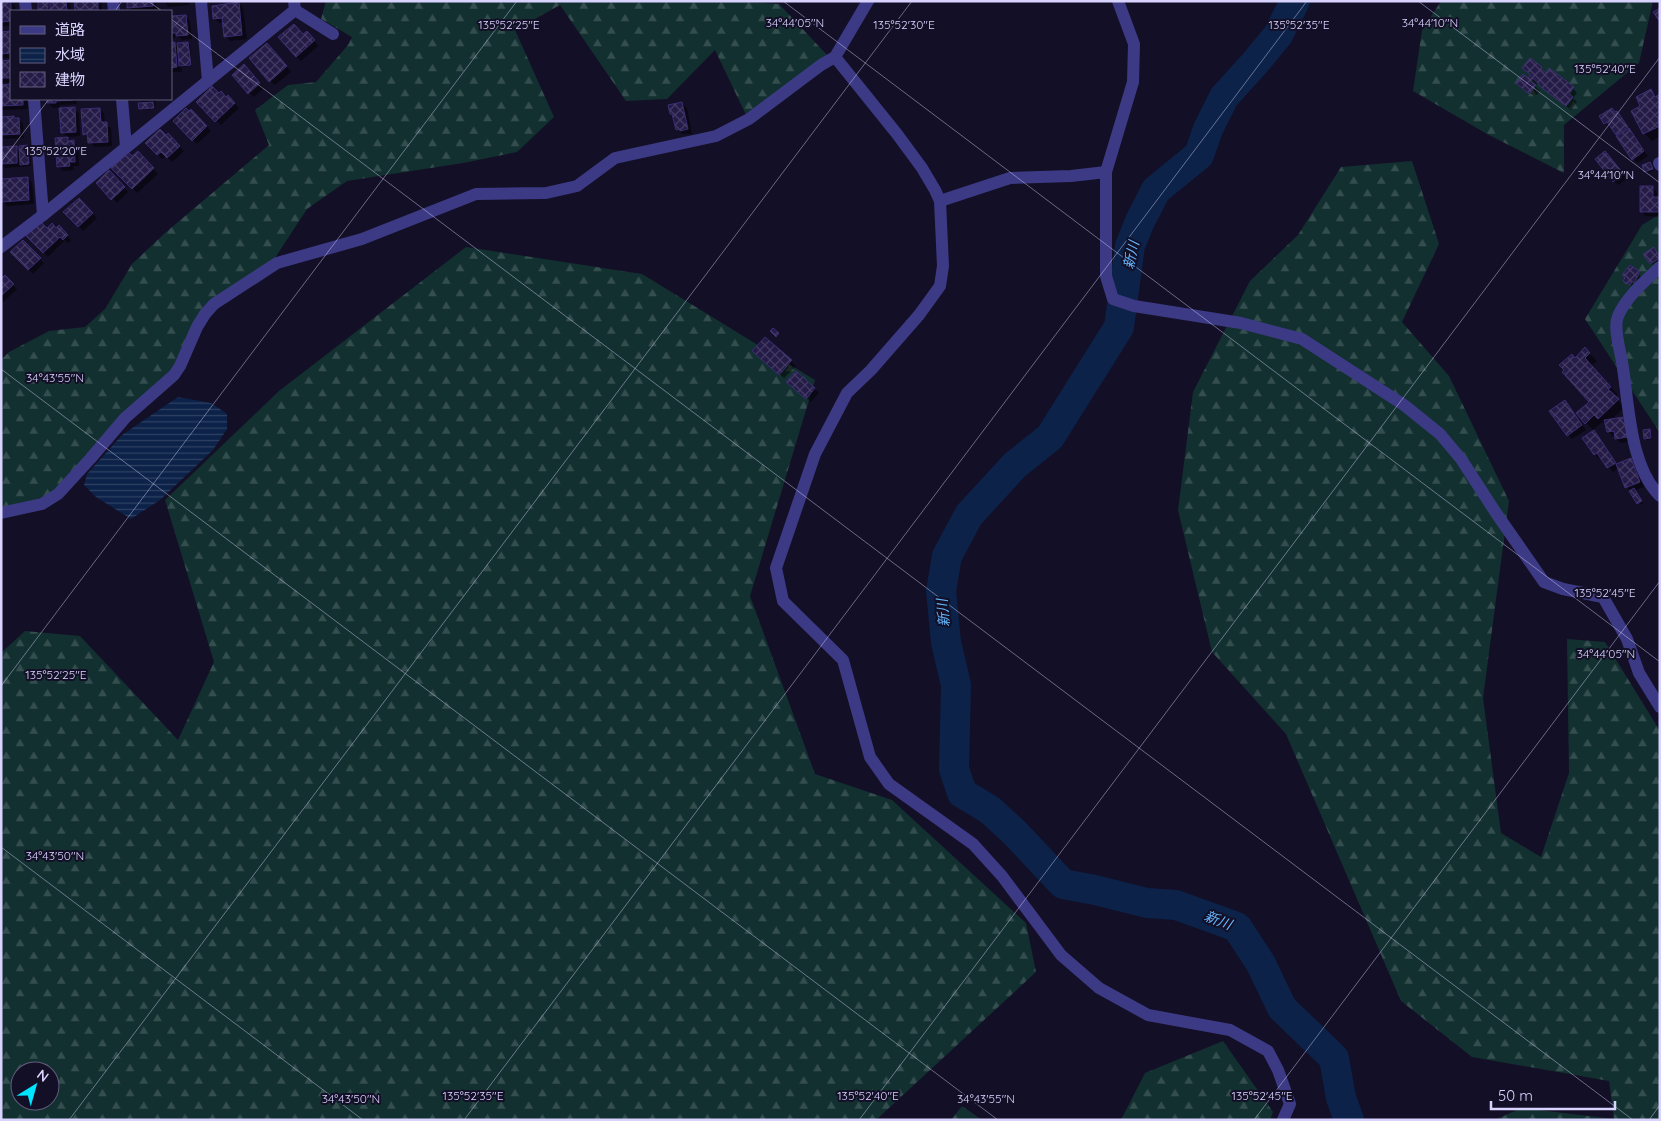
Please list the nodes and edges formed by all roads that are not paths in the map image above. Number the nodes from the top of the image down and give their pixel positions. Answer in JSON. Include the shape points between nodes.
{"nodes":[{"id":1,"x":201,"y":1,"type":"edge"},
{"id":2,"x":868,"y":1,"type":"edge"},
{"id":3,"x":1118,"y":1,"type":"edge"},
{"id":4,"x":295,"y":6,"type":"edge"},
{"id":5,"x":333,"y":34,"type":"dead end"},
{"id":6,"x":835,"y":57,"type":"junction"},
{"id":7,"x":208,"y":81,"type":"junction"},
{"id":8,"x":34,"y":100,"type":"edge"},
{"id":9,"x":122,"y":100,"type":"edge"},
{"id":10,"x":126,"y":147,"type":"junction"},
{"id":11,"x":1106,"y":172,"type":"junction"},
{"id":12,"x":940,"y":201,"type":"junction"},
{"id":13,"x":43,"y":215,"type":"junction"},
{"id":14,"x":1,"y":247,"type":"edge"},
{"id":15,"x":1660,"y":267,"type":"edge"},
{"id":16,"x":1660,"y":496,"type":"edge"},
{"id":17,"x":1,"y":513,"type":"edge"},
{"id":18,"x":1660,"y":707,"type":"edge"},
{"id":19,"x":1283,"y":1120,"type":"edge"}],
"edges":[{"from":1,"to":7,"type":"street"},
{"from":2,"to":6,"type":"street"},
{"from":3,"to":11,"type":"street","via":[[1134,44],[1134,68],[1133,82]]},
{"from":4,"to":5,"type":"street"},
{"from":4,"to":7,"type":"street"},
{"from":6,"to":12,"type":"street","via":[[922,168]]},
{"from":6,"to":17,"type":"street","via":[[749,119],[716,136],[615,158],[577,186],[569,188],[546,193],[476,194],[362,239],[277,262],[214,304],[197,327],[174,375],[125,418],[58,494],[42,504]]},
{"from":7,"to":10,"type":"street"},
{"from":8,"to":13,"type":"street"},
{"from":9,"to":10,"type":"street"},
{"from":10,"to":13,"type":"street"},
{"from":11,"to":12,"type":"street","via":[[1010,178]]},
{"from":11,"to":18,"type":"street","via":[[1106,276],[1113,299],[1134,306],[1241,323],[1302,339],[1404,405],[1440,434],[1461,459],[1544,582],[1603,597],[1627,639],[1639,674]]},
{"from":12,"to":19,"type":"street","via":[[943,266],[940,286],[871,370],[847,393],[815,454],[776,568],[784,600],[843,660],[870,757],[889,784],[973,844],[1002,876],[1062,955],[1099,988],[1148,1014],[1230,1030],[1268,1051],[1290,1104]]},
{"from":13,"to":14,"type":"street"},
{"from":15,"to":16,"type":"street","via":[[1635,290],[1617,318],[1629,418],[1650,486]]}]}
